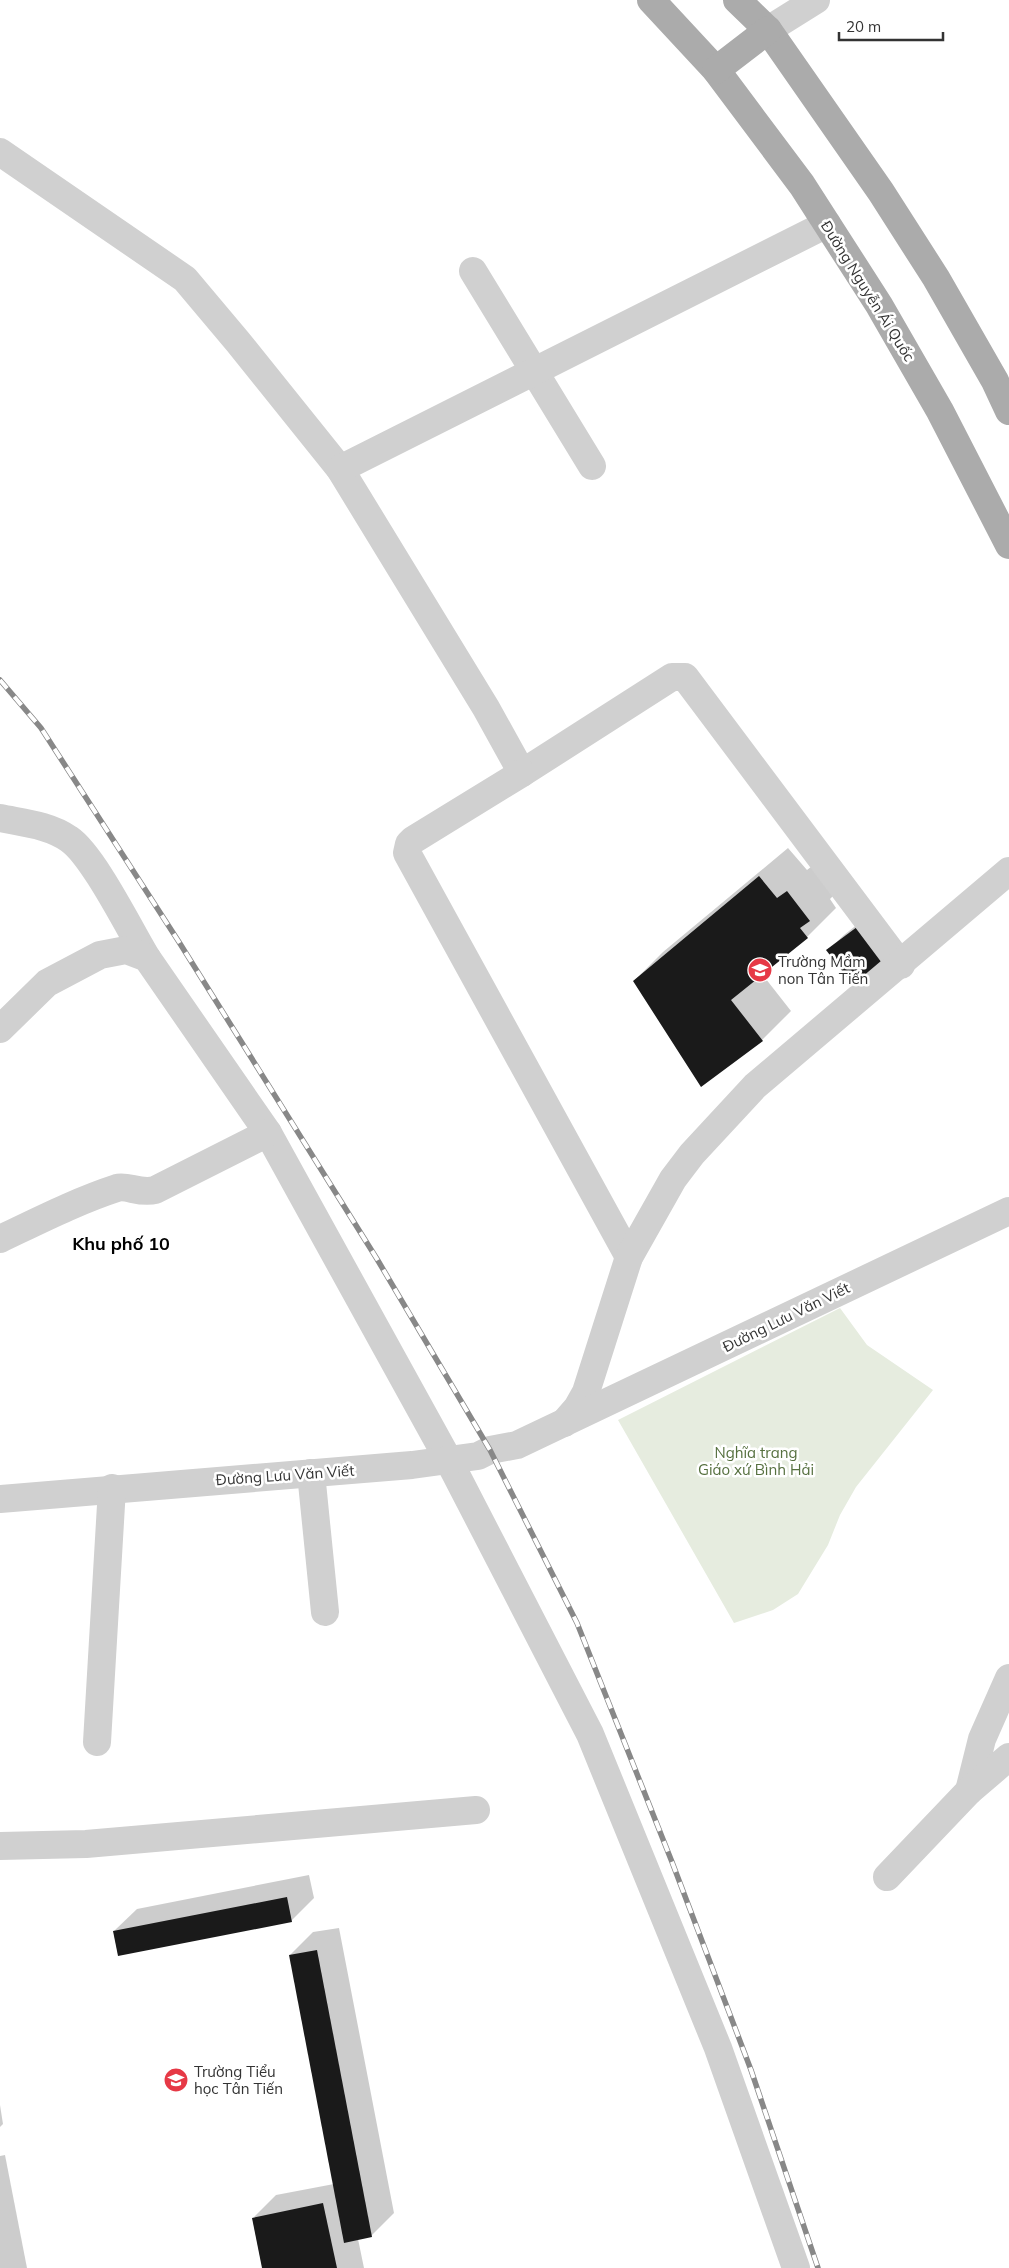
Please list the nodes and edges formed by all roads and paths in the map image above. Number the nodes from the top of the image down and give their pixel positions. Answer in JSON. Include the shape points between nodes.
{"nodes":[{"id":1,"x":651,"y":0,"type":"edge"},
{"id":2,"x":737,"y":0,"type":"edge"},
{"id":3,"x":816,"y":0,"type":"edge"},
{"id":4,"x":768,"y":30,"type":"junction"},
{"id":5,"x":709,"y":61,"type":"junction"},
{"id":6,"x":0,"y":152,"type":"edge"},
{"id":7,"x":827,"y":224,"type":"junction"},
{"id":8,"x":473,"y":271,"type":"dead end"},
{"id":9,"x":534,"y":370,"type":"junction"},
{"id":10,"x":1002,"y":378,"type":"edge"},
{"id":11,"x":1009,"y":411,"type":"edge"},
{"id":12,"x":592,"y":466,"type":"dead end"},
{"id":13,"x":340,"y":469,"type":"junction"},
{"id":14,"x":1009,"y":545,"type":"edge"},
{"id":15,"x":522,"y":773,"type":"junction"},
{"id":16,"x":0,"y":818,"type":"edge"},
{"id":17,"x":1009,"y":871,"type":"edge"},
{"id":18,"x":147,"y":958,"type":"junction"},
{"id":19,"x":900,"y":965,"type":"junction"},
{"id":20,"x":0,"y":1029,"type":"edge"},
{"id":21,"x":268,"y":1133,"type":"junction"},
{"id":22,"x":1009,"y":1211,"type":"edge"},
{"id":23,"x":0,"y":1239,"type":"edge"},
{"id":24,"x":629,"y":1257,"type":"junction"},
{"id":25,"x":563,"y":1424,"type":"junction"},
{"id":26,"x":449,"y":1460,"type":"junction"},
{"id":27,"x":311,"y":1473,"type":"junction"},
{"id":28,"x":112,"y":1488,"type":"junction"},
{"id":29,"x":0,"y":1499,"type":"edge"},
{"id":30,"x":326,"y":1612,"type":"dead end"},
{"id":31,"x":1009,"y":1678,"type":"edge"},
{"id":32,"x":97,"y":1742,"type":"dead end"},
{"id":33,"x":1009,"y":1757,"type":"edge"},
{"id":34,"x":969,"y":1791,"type":"junction"},
{"id":35,"x":476,"y":1810,"type":"dead end"},
{"id":36,"x":0,"y":1846,"type":"edge"},
{"id":37,"x":887,"y":1876,"type":"dead end"},
{"id":38,"x":796,"y":2268,"type":"edge"}],
"edges":[{"from":1,"to":5,"type":"main road","name":"Đường Nguyễn Ái Quốc"},
{"from":2,"to":4,"type":"main road"},
{"from":3,"to":4,"type":"street"},
{"from":4,"to":5,"type":"main road"},
{"from":4,"to":10,"type":"main road","via":[[909,234]]},
{"from":5,"to":7,"type":"main road","name":"Đường Nguyễn Ái Quốc","via":[[774,145]]},
{"from":6,"to":13,"type":"street","via":[[185,279]]},
{"from":7,"to":9,"type":"street"},
{"from":7,"to":14,"type":"main road","name":"Đường Nguyễn Ái Quốc","via":[[936,403]]},
{"from":8,"to":9,"type":"street"},
{"from":9,"to":12,"type":"street"},
{"from":9,"to":13,"type":"street"},
{"from":10,"to":11,"type":"main road"},
{"from":13,"to":15,"type":"street","via":[[486,708]]},
{"from":15,"to":19,"type":"street","via":[[672,677],[686,677]]},
{"from":15,"to":24,"type":"street","via":[[413,840],[407,853]]},
{"from":16,"to":18,"type":"street","via":[[49,828],[71,840],[89,861]]},
{"from":17,"to":19,"type":"street","name":"Đường Lưu Văn Viết"},
{"from":18,"to":20,"type":"street","via":[[126,950],[100,955],[47,983]]},
{"from":18,"to":21,"type":"street"},
{"from":19,"to":24,"type":"street","name":"Đường Lưu Văn Viết","via":[[755,1086],[720,1121],[673,1179]]},
{"from":21,"to":23,"type":"street","via":[[155,1190],[146,1192],[120,1187],[66,1207]]},
{"from":21,"to":26,"type":"street"},
{"from":22,"to":25,"type":"street","name":"Đường Lưu Văn Viết"},
{"from":24,"to":25,"type":"street","name":"Đường Lưu Văn Viết","via":[[586,1392]]},
{"from":25,"to":26,"type":"street","name":"Đường Lưu Văn Viết","via":[[516,1445]]},
{"from":26,"to":27,"type":"street","name":"Đường Lưu Văn Viết"},
{"from":26,"to":38,"type":"street","via":[[590,1734],[718,2048]]},
{"from":27,"to":28,"type":"street","name":"Đường Lưu Văn Viết"},
{"from":27,"to":30,"type":"street"},
{"from":28,"to":29,"type":"street","name":"Đường Lưu Văn Viết"},
{"from":28,"to":32,"type":"street"},
{"from":31,"to":34,"type":"street","via":[[982,1739]]},
{"from":33,"to":34,"type":"street"},
{"from":34,"to":37,"type":"street"},
{"from":35,"to":36,"type":"street","via":[[86,1844]]}]}
